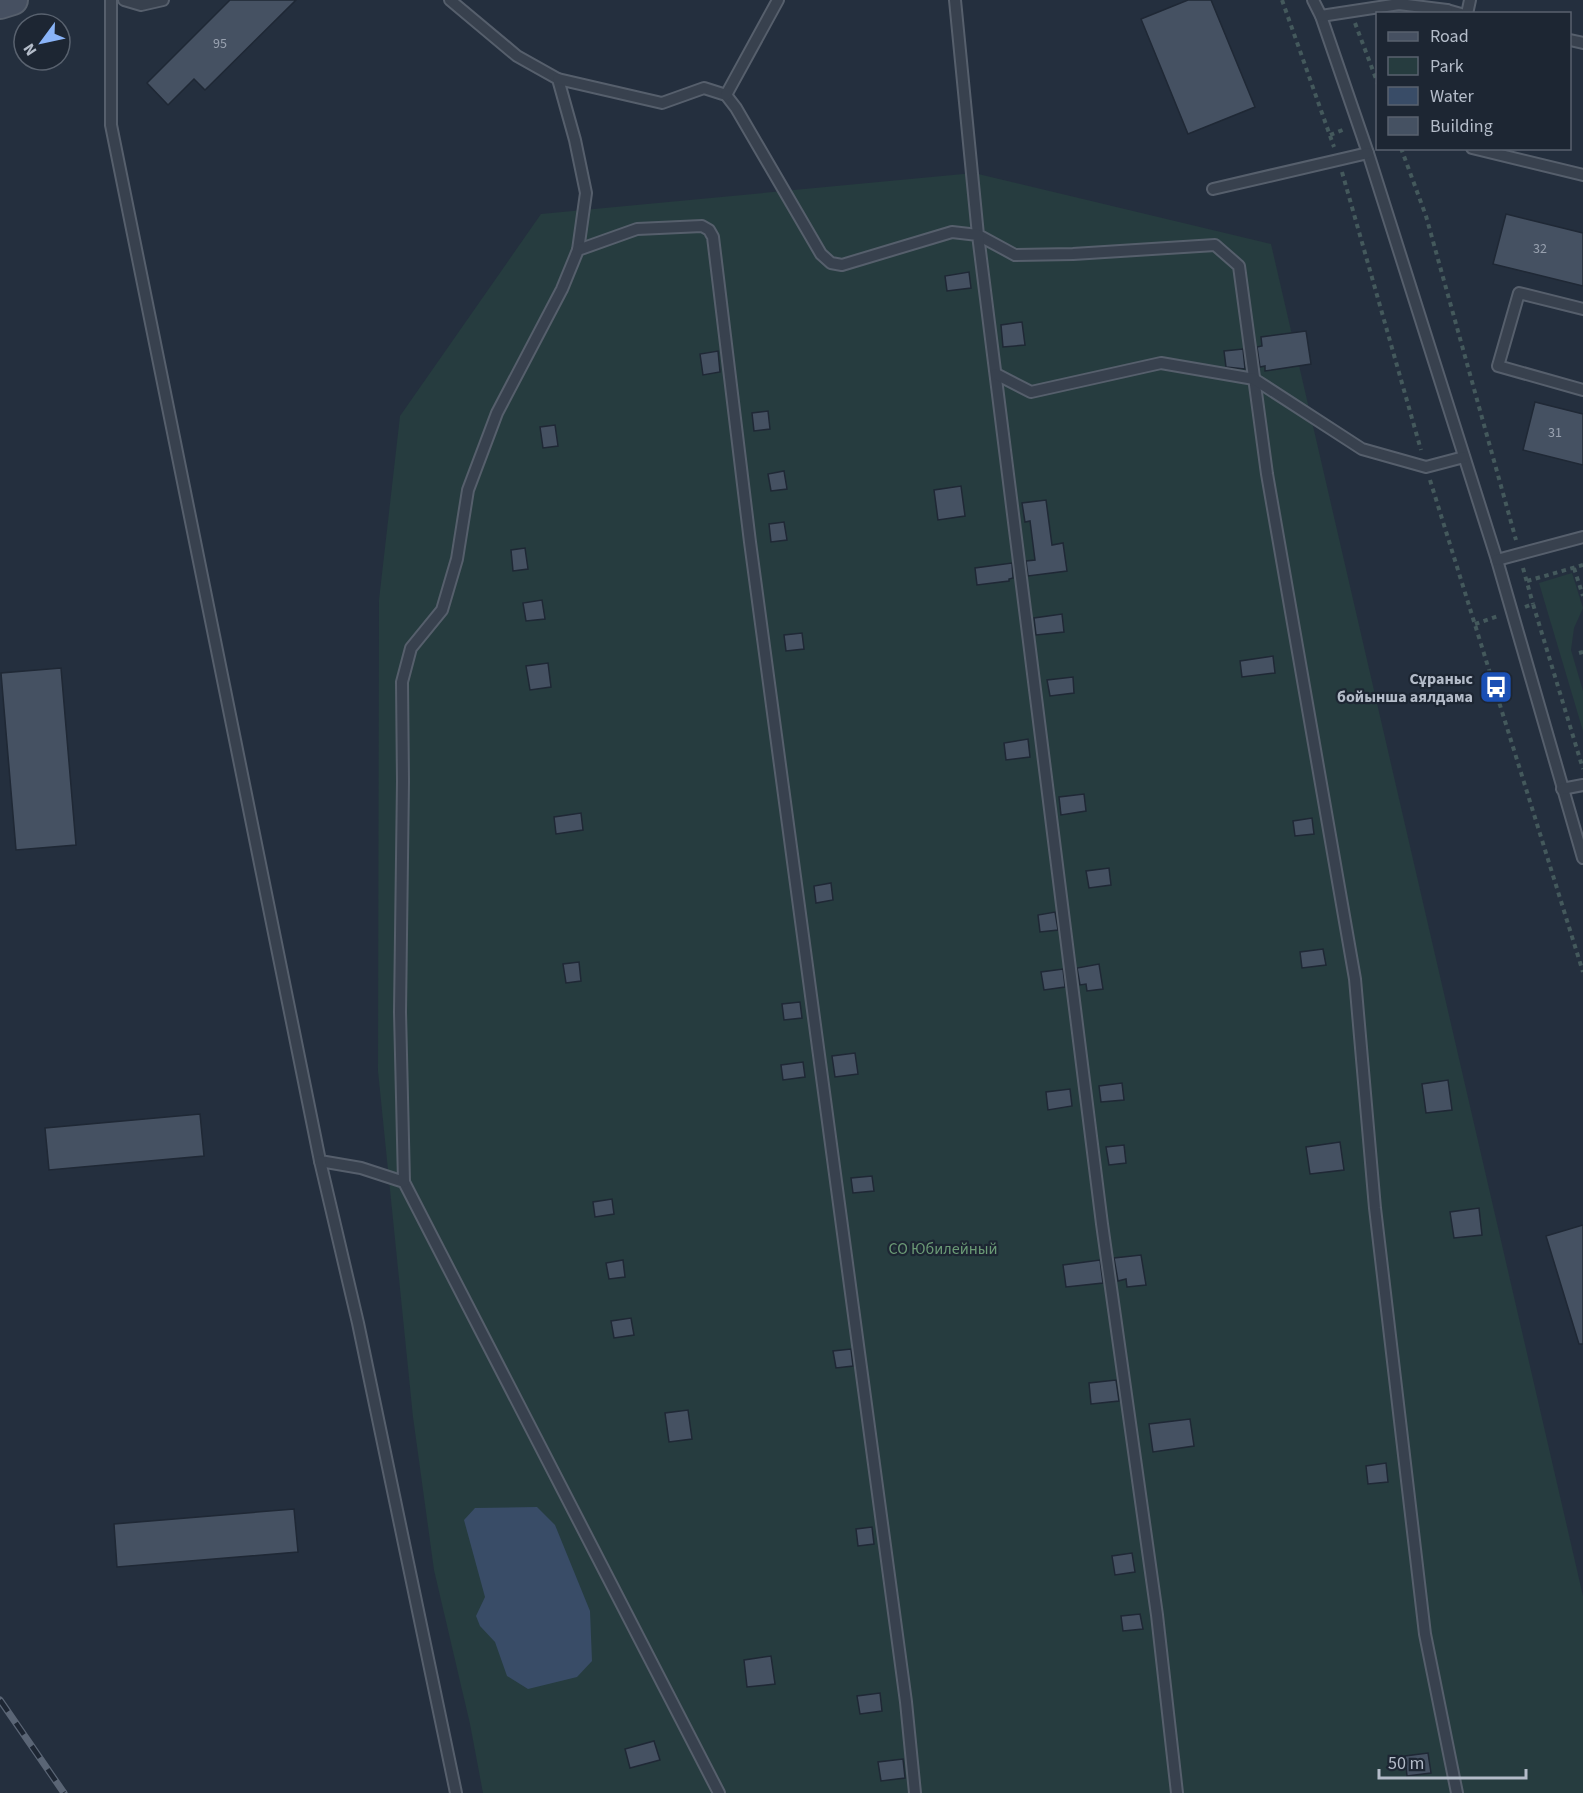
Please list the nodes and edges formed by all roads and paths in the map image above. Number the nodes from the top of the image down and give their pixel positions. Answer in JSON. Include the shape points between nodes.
{"nodes":[{"id":1,"x":12,"y":0,"type":"edge"},
{"id":2,"x":111,"y":0,"type":"edge"},
{"id":3,"x":124,"y":0,"type":"edge"},
{"id":4,"x":163,"y":0,"type":"edge"},
{"id":5,"x":450,"y":0,"type":"edge"},
{"id":6,"x":778,"y":0,"type":"edge"},
{"id":7,"x":956,"y":0,"type":"edge"},
{"id":8,"x":1282,"y":0,"type":"edge"},
{"id":9,"x":1313,"y":0,"type":"edge"},
{"id":10,"x":0,"y":4,"type":"edge"},
{"id":11,"x":1351,"y":12,"type":"junction"},
{"id":12,"x":1447,"y":12,"type":"edge"},
{"id":13,"x":1321,"y":16,"type":"junction"},
{"id":14,"x":558,"y":79,"type":"junction"},
{"id":15,"x":1376,"y":81,"type":"edge"},
{"id":16,"x":726,"y":95,"type":"junction"},
{"id":17,"x":1402,"y":150,"type":"edge"},
{"id":18,"x":1480,"y":150,"type":"edge"},
{"id":19,"x":1368,"y":153,"type":"junction"},
{"id":20,"x":1339,"y":160,"type":"junction"},
{"id":21,"x":1583,"y":175,"type":"edge"},
{"id":22,"x":1213,"y":189,"type":"dead end"},
{"id":23,"x":978,"y":235,"type":"junction"},
{"id":24,"x":578,"y":250,"type":"junction"},
{"id":25,"x":1583,"y":309,"type":"edge"},
{"id":26,"x":996,"y":374,"type":"junction"},
{"id":27,"x":1254,"y":379,"type":"junction"},
{"id":28,"x":1583,"y":390,"type":"edge"},
{"id":29,"x":1464,"y":457,"type":"junction"},
{"id":30,"x":1426,"y":467,"type":"junction"},
{"id":31,"x":1583,"y":537,"type":"edge"},
{"id":32,"x":1519,"y":555,"type":"junction"},
{"id":33,"x":1497,"y":561,"type":"junction"},
{"id":34,"x":1583,"y":565,"type":"edge"},
{"id":35,"x":1575,"y":568,"type":"junction"},
{"id":36,"x":1527,"y":582,"type":"junction"},
{"id":37,"x":1583,"y":596,"type":"edge"},
{"id":38,"x":1533,"y":604,"type":"junction"},
{"id":39,"x":1512,"y":611,"type":"junction"},
{"id":40,"x":1475,"y":624,"type":"junction"},
{"id":41,"x":1583,"y":769,"type":"edge"},
{"id":42,"x":1583,"y":785,"type":"edge"},
{"id":43,"x":1563,"y":789,"type":"junction"},
{"id":44,"x":1583,"y":858,"type":"edge"},
{"id":45,"x":1583,"y":948,"type":"edge"},
{"id":46,"x":1576,"y":949,"type":"junction"},
{"id":47,"x":1583,"y":972,"type":"edge"},
{"id":48,"x":320,"y":1161,"type":"junction"},
{"id":49,"x":404,"y":1182,"type":"junction"},
{"id":50,"x":456,"y":1793,"type":"edge"},
{"id":51,"x":719,"y":1793,"type":"edge"},
{"id":52,"x":915,"y":1793,"type":"edge"},
{"id":53,"x":1177,"y":1793,"type":"edge"},
{"id":54,"x":1457,"y":1793,"type":"edge"}],
"edges":[{"from":1,"to":10,"type":"street"},
{"from":2,"to":48,"type":"lane","via":[[111,125]]},
{"from":3,"to":4,"type":"lane","via":[[141,5]]},
{"from":5,"to":14,"type":"lane","via":[[517,56]]},
{"from":6,"to":16,"type":"lane"},
{"from":7,"to":23,"type":"lane"},
{"from":8,"to":20,"type":"path"},
{"from":9,"to":13,"type":"lane"},
{"from":11,"to":12,"type":"lane","via":[[1399,4]]},
{"from":11,"to":13,"type":"lane"},
{"from":11,"to":15,"type":"path"},
{"from":13,"to":19,"type":"lane"},
{"from":14,"to":16,"type":"lane","via":[[662,103],[704,88]]},
{"from":14,"to":24,"type":"lane","via":[[586,193]]},
{"from":16,"to":23,"type":"lane","via":[[821,254],[831,263],[842,265],[952,232]]},
{"from":17,"to":32,"type":"path","via":[[1426,216]]},
{"from":18,"to":21,"type":"lane"},
{"from":19,"to":20,"type":"lane"},
{"from":19,"to":29,"type":"lane"},
{"from":20,"to":22,"type":"lane"},
{"from":20,"to":30,"type":"path"},
{"from":23,"to":26,"type":"lane"},
{"from":23,"to":27,"type":"lane","via":[[1015,255],[1215,245],[1239,266]]},
{"from":24,"to":49,"type":"lane","via":[[562,289],[497,413],[468,490],[457,560],[442,610],[411,648],[402,682],[400,1012]]},
{"from":24,"to":52,"type":"lane","via":[[637,229],[702,226],[713,237]]},
{"from":25,"to":28,"type":"lane","via":[[1519,293],[1498,366]]},
{"from":26,"to":27,"type":"lane","via":[[1031,392],[1161,363]]},
{"from":26,"to":53,"type":"lane"},
{"from":27,"to":30,"type":"lane","via":[[1362,449]]},
{"from":27,"to":54,"type":"lane","via":[[1355,979],[1375,1208],[1425,1634]]},
{"from":29,"to":30,"type":"lane"},
{"from":29,"to":33,"type":"lane"},
{"from":30,"to":40,"type":"path"},
{"from":31,"to":32,"type":"lane"},
{"from":32,"to":33,"type":"lane"},
{"from":32,"to":36,"type":"path"},
{"from":33,"to":39,"type":"lane"},
{"from":34,"to":35,"type":"path"},
{"from":35,"to":36,"type":"path"},
{"from":35,"to":37,"type":"path"},
{"from":36,"to":38,"type":"path"},
{"from":38,"to":39,"type":"path"},
{"from":38,"to":41,"type":"path"},
{"from":39,"to":40,"type":"path"},
{"from":39,"to":43,"type":"lane"},
{"from":40,"to":46,"type":"path"},
{"from":42,"to":43,"type":"lane"},
{"from":43,"to":44,"type":"lane"},
{"from":45,"to":46,"type":"path"},
{"from":46,"to":47,"type":"path"},
{"from":48,"to":49,"type":"lane","via":[[361,1168]]},
{"from":48,"to":50,"type":"lane","via":[[358,1323]]},
{"from":49,"to":51,"type":"lane"}]}
